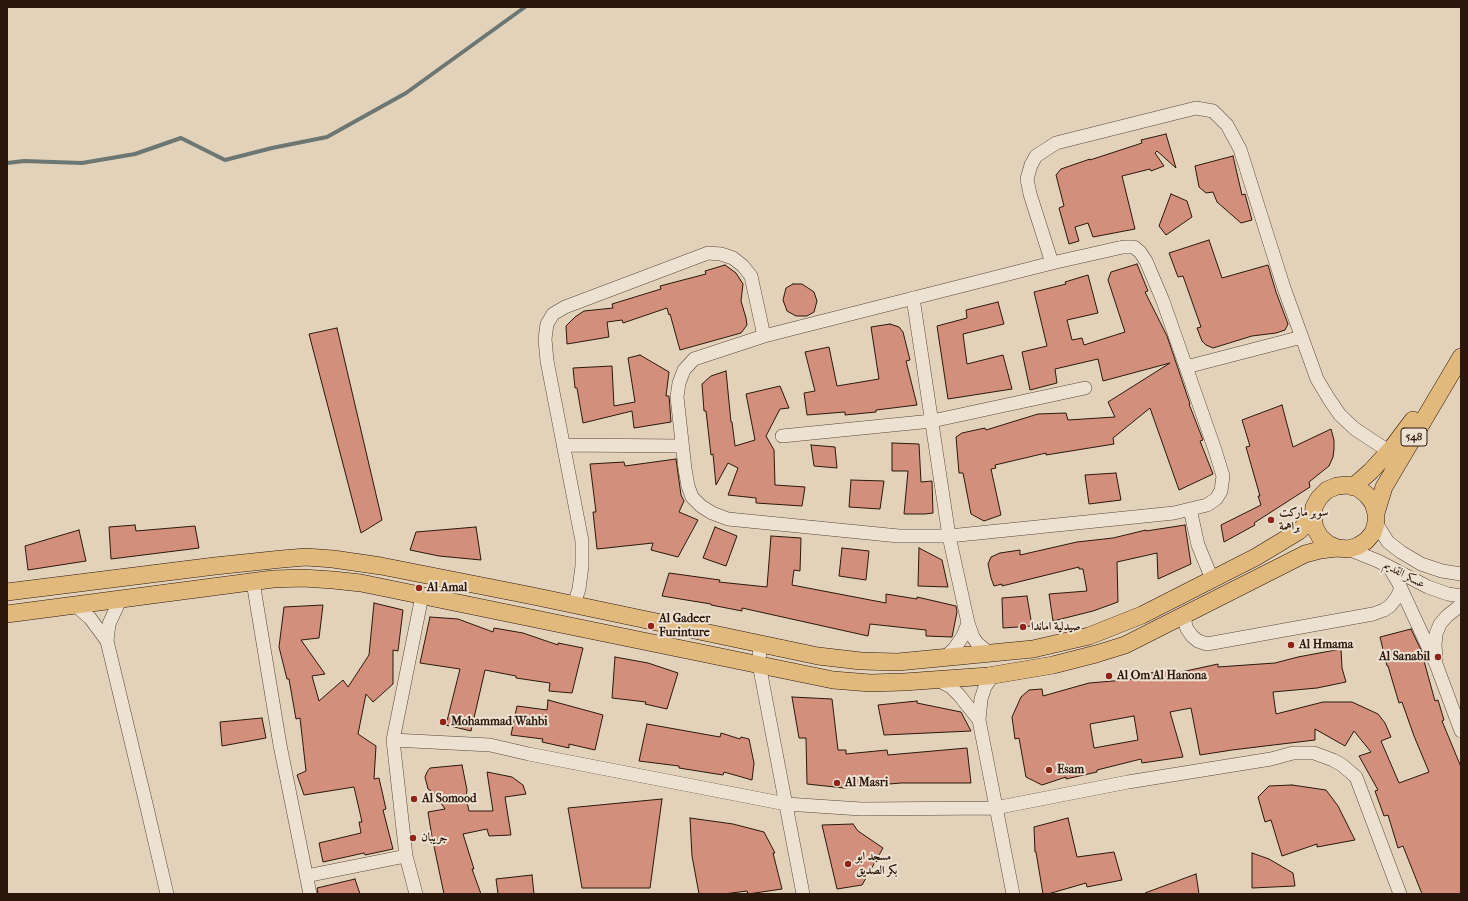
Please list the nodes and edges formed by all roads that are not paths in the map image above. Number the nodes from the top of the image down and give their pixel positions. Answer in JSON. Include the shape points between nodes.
{"nodes":[{"id":1,"x":1052,"y":263,"type":"junction"},
{"id":2,"x":913,"y":298,"type":"junction"},
{"id":3,"x":764,"y":336,"type":"junction"},
{"id":4,"x":1302,"y":337,"type":"junction"},
{"id":5,"x":1459,"y":360,"type":"edge"},
{"id":6,"x":1186,"y":367,"type":"junction"},
{"id":7,"x":1084,"y":388,"type":"dead end"},
{"id":8,"x":932,"y":421,"type":"junction"},
{"id":9,"x":782,"y":436,"type":"dead end"},
{"id":10,"x":563,"y":445,"type":"junction"},
{"id":11,"x":682,"y":446,"type":"junction"},
{"id":12,"x":1395,"y":456,"type":"junction"},
{"id":13,"x":1353,"y":487,"type":"junction"},
{"id":14,"x":1190,"y":509,"type":"junction"},
{"id":15,"x":1313,"y":518,"type":"junction"},
{"id":16,"x":1376,"y":518,"type":"junction"},
{"id":17,"x":949,"y":536,"type":"junction"},
{"id":18,"x":1343,"y":549,"type":"junction"},
{"id":19,"x":1389,"y":567,"type":"junction"},
{"id":20,"x":1461,"y":574,"type":"edge"},
{"id":21,"x":1212,"y":579,"type":"junction"},
{"id":22,"x":253,"y":582,"type":"junction"},
{"id":23,"x":1401,"y":588,"type":"junction"},
{"id":24,"x":7,"y":592,"type":"edge"},
{"id":25,"x":422,"y":596,"type":"junction"},
{"id":26,"x":1461,"y":596,"type":"edge"},
{"id":27,"x":120,"y":600,"type":"junction"},
{"id":28,"x":574,"y":604,"type":"junction"},
{"id":29,"x":1461,"y":605,"type":"edge"},
{"id":30,"x":76,"y":606,"type":"junction"},
{"id":31,"x":7,"y":614,"type":"edge"},
{"id":32,"x":1186,"y":614,"type":"junction"},
{"id":33,"x":968,"y":623,"type":"junction"},
{"id":34,"x":107,"y":641,"type":"junction"},
{"id":35,"x":760,"y":644,"type":"junction"},
{"id":36,"x":989,"y":653,"type":"junction"},
{"id":37,"x":944,"y":658,"type":"junction"},
{"id":38,"x":759,"y":664,"type":"junction"},
{"id":39,"x":1436,"y":664,"type":"junction"},
{"id":40,"x":993,"y":675,"type":"junction"},
{"id":41,"x":938,"y":680,"type":"junction"},
{"id":42,"x":979,"y":720,"type":"junction"},
{"id":43,"x":1461,"y":731,"type":"edge"},
{"id":44,"x":393,"y":740,"type":"junction"},
{"id":45,"x":786,"y":804,"type":"junction"},
{"id":46,"x":995,"y":808,"type":"junction"},
{"id":47,"x":406,"y":856,"type":"junction"},
{"id":48,"x":306,"y":876,"type":"junction"},
{"id":49,"x":167,"y":894,"type":"edge"},
{"id":50,"x":310,"y":894,"type":"edge"},
{"id":51,"x":416,"y":894,"type":"edge"},
{"id":52,"x":803,"y":894,"type":"edge"},
{"id":53,"x":1012,"y":894,"type":"edge"},
{"id":54,"x":1400,"y":894,"type":"edge"}],
"edges":[{"from":1,"to":2,"type":"street"},
{"from":1,"to":4,"type":"street","via":[[1030,194],[1028,179],[1036,156],[1056,143],[1196,108],[1213,111],[1227,125],[1240,149]]},
{"from":1,"to":6,"type":"street","via":[[1123,247],[1134,247],[1146,261]]},
{"from":2,"to":3,"type":"street"},
{"from":2,"to":8,"type":"street"},
{"from":3,"to":10,"type":"street","via":[[750,276],[744,266],[722,254],[708,252],[565,307],[553,314],[545,339]]},
{"from":3,"to":11,"type":"street","via":[[694,359],[684,370],[677,397]]},
{"from":4,"to":6,"type":"street"},
{"from":4,"to":12,"type":"street","via":[[1317,379],[1340,415],[1355,430]]},
{"from":5,"to":12,"type":"main road","number":"548"},
{"from":6,"to":14,"type":"street","via":[[1224,476],[1216,499],[1207,505]]},
{"from":7,"to":8,"type":"street"},
{"from":8,"to":9,"type":"street"},
{"from":8,"to":17,"type":"street"},
{"from":10,"to":11,"type":"street"},
{"from":10,"to":28,"type":"street","via":[[582,541],[579,589]]},
{"from":11,"to":17,"type":"street","via":[[692,497],[712,513],[728,519],[899,536]]},
{"from":12,"to":13,"type":"main road","number":"548","via":[[1371,471]]},
{"from":12,"to":16,"type":"main road","number":"548"},
{"from":13,"to":15,"type":"main road","via":[[1337,486],[1327,490],[1314,507]]},
{"from":13,"to":16,"type":"main road","via":[[1367,495],[1373,503]]},
{"from":14,"to":17,"type":"street","via":[[1174,513]]},
{"from":14,"to":21,"type":"street","via":[[1198,545]]},
{"from":15,"to":18,"type":"main road","via":[[1320,537],[1328,544]]},
{"from":15,"to":21,"type":"main road","via":[[1283,541]]},
{"from":16,"to":18,"type":"main road","via":[[1373,532],[1366,541],[1358,546]]},
{"from":16,"to":20,"type":"street","name":"عسكر القديم","via":[[1388,542],[1401,552],[1421,564]]},
{"from":17,"to":33,"type":"street"},
{"from":18,"to":19,"type":"street","name":"عسكر القديم"},
{"from":18,"to":32,"type":"main road","via":[[1320,550],[1305,554]]},
{"from":19,"to":23,"type":"street"},
{"from":19,"to":26,"type":"street","name":"عسكر القديم","via":[[1428,587]]},
{"from":21,"to":36,"type":"main road","via":[[1142,615],[1089,636],[1033,649]]},
{"from":22,"to":25,"type":"main road","via":[[273,579],[333,580],[361,583]]},
{"from":22,"to":27,"type":"main road"},
{"from":22,"to":48,"type":"street","via":[[280,746]]},
{"from":23,"to":32,"type":"street","via":[[1390,606],[1373,614],[1207,644],[1198,641],[1187,629]]},
{"from":23,"to":39,"type":"street"},
{"from":24,"to":28,"type":"main road","via":[[306,557],[381,566]]},
{"from":25,"to":38,"type":"main road"},
{"from":25,"to":44,"type":"street"},
{"from":27,"to":30,"type":"main road"},
{"from":27,"to":34,"type":"street","via":[[109,624]]},
{"from":28,"to":35,"type":"main road"},
{"from":29,"to":39,"type":"street","via":[[1440,624],[1436,634]]},
{"from":30,"to":31,"type":"main road"},
{"from":30,"to":34,"type":"street","via":[[90,618]]},
{"from":32,"to":40,"type":"main road","via":[[1125,645],[1053,665]]},
{"from":33,"to":36,"type":"street","via":[[977,644]]},
{"from":33,"to":37,"type":"street","via":[[954,649]]},
{"from":34,"to":49,"type":"street"},
{"from":35,"to":37,"type":"main road","via":[[818,656],[861,661],[898,662]]},
{"from":35,"to":38,"type":"street"},
{"from":36,"to":37,"type":"main road"},
{"from":38,"to":41,"type":"main road","via":[[833,680]]},
{"from":38,"to":45,"type":"street"},
{"from":39,"to":43,"type":"street"},
{"from":40,"to":41,"type":"main road"},
{"from":40,"to":42,"type":"street","via":[[981,699]]},
{"from":41,"to":42,"type":"street","via":[[959,694]]},
{"from":42,"to":46,"type":"street"},
{"from":44,"to":45,"type":"street","via":[[490,745]]},
{"from":44,"to":47,"type":"street"},
{"from":45,"to":46,"type":"street","via":[[861,809]]},
{"from":45,"to":52,"type":"street"},
{"from":46,"to":53,"type":"street"},
{"from":46,"to":54,"type":"street","via":[[1128,782],[1264,761],[1293,753],[1314,753],[1342,765],[1356,777]]},
{"from":47,"to":48,"type":"street"},
{"from":47,"to":51,"type":"street"},
{"from":48,"to":50,"type":"street"}]}
